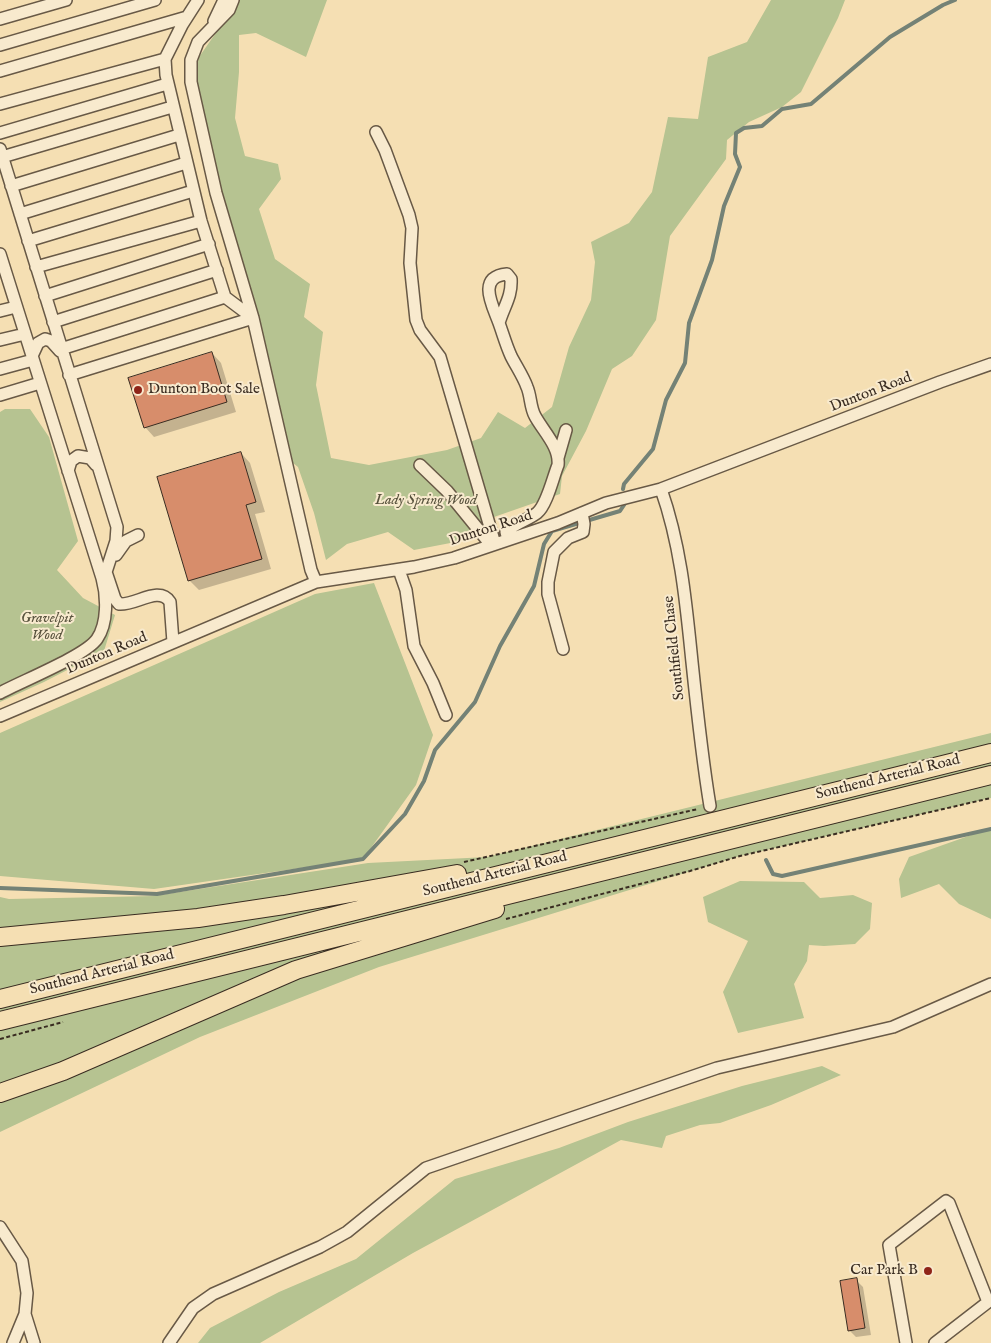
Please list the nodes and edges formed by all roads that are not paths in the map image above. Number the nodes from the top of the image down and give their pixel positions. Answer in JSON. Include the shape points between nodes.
{"nodes":[{"id":1,"x":66,"y":0,"type":"edge"},
{"id":2,"x":155,"y":0,"type":"edge"},
{"id":3,"x":198,"y":0,"type":"edge"},
{"id":4,"x":224,"y":0,"type":"edge"},
{"id":5,"x":233,"y":0,"type":"edge"},
{"id":6,"x":187,"y":17,"type":"junction"},
{"id":7,"x":0,"y":19,"type":"edge"},
{"id":8,"x":212,"y":26,"type":"junction"},
{"id":9,"x":0,"y":44,"type":"edge"},
{"id":10,"x":165,"y":59,"type":"junction"},
{"id":11,"x":0,"y":72,"type":"edge"},
{"id":12,"x":167,"y":84,"type":"junction"},
{"id":13,"x":0,"y":104,"type":"edge"},
{"id":14,"x":172,"y":107,"type":"junction"},
{"id":15,"x":376,"y":132,"type":"dead end"},
{"id":16,"x":0,"y":133,"type":"edge"},
{"id":17,"x":180,"y":135,"type":"junction"},
{"id":18,"x":1,"y":153,"type":"edge"},
{"id":19,"x":186,"y":163,"type":"junction"},
{"id":20,"x":11,"y":186,"type":"junction"},
{"id":21,"x":193,"y":191,"type":"junction"},
{"id":22,"x":20,"y":214,"type":"junction"},
{"id":23,"x":201,"y":221,"type":"junction"},
{"id":24,"x":28,"y":241,"type":"junction"},
{"id":25,"x":209,"y":244,"type":"junction"},
{"id":26,"x":0,"y":255,"type":"edge"},
{"id":27,"x":36,"y":267,"type":"junction"},
{"id":28,"x":217,"y":270,"type":"junction"},
{"id":29,"x":4,"y":283,"type":"edge"},
{"id":30,"x":45,"y":296,"type":"junction"},
{"id":31,"x":226,"y":297,"type":"junction"},
{"id":32,"x":16,"y":306,"type":"junction"},
{"id":33,"x":0,"y":311,"type":"edge"},
{"id":34,"x":253,"y":318,"type":"junction"},
{"id":35,"x":53,"y":322,"type":"junction"},
{"id":36,"x":499,"y":323,"type":"dead end"},
{"id":37,"x":25,"y":334,"type":"junction"},
{"id":38,"x":0,"y":340,"type":"edge"},
{"id":39,"x":62,"y":353,"type":"junction"},
{"id":40,"x":32,"y":358,"type":"junction"},
{"id":41,"x":991,"y":364,"type":"edge"},
{"id":42,"x":0,"y":369,"type":"edge"},
{"id":43,"x":69,"y":375,"type":"junction"},
{"id":44,"x":40,"y":383,"type":"junction"},
{"id":45,"x":0,"y":395,"type":"edge"},
{"id":46,"x":566,"y":430,"type":"dead end"},
{"id":47,"x":558,"y":458,"type":"junction"},
{"id":48,"x":420,"y":465,"type":"dead end"},
{"id":49,"x":98,"y":468,"type":"junction"},
{"id":50,"x":68,"y":471,"type":"junction"},
{"id":51,"x":661,"y":489,"type":"junction"},
{"id":52,"x":582,"y":513,"type":"junction"},
{"id":53,"x":138,"y":535,"type":"dead end"},
{"id":54,"x":508,"y":540,"type":"junction"},
{"id":55,"x":493,"y":545,"type":"junction"},
{"id":56,"x":399,"y":570,"type":"junction"},
{"id":57,"x":107,"y":578,"type":"junction"},
{"id":58,"x":316,"y":582,"type":"junction"},
{"id":59,"x":173,"y":642,"type":"junction"},
{"id":60,"x":563,"y":649,"type":"dead end"},
{"id":61,"x":0,"y":693,"type":"edge"},
{"id":62,"x":446,"y":715,"type":"dead end"},
{"id":63,"x":0,"y":716,"type":"edge"},
{"id":64,"x":991,"y":753,"type":"edge"},
{"id":65,"x":991,"y":775,"type":"edge"},
{"id":66,"x":711,"y":814,"type":"junction"},
{"id":67,"x":650,"y":860,"type":"junction"},
{"id":68,"x":0,"y":937,"type":"edge"},
{"id":69,"x":991,"y":984,"type":"edge"},
{"id":70,"x":0,"y":999,"type":"edge"},
{"id":71,"x":0,"y":1021,"type":"edge"},
{"id":72,"x":0,"y":1093,"type":"edge"},
{"id":73,"x":0,"y":1227,"type":"edge"},
{"id":74,"x":25,"y":1314,"type":"junction"},
{"id":75,"x":13,"y":1343,"type":"edge"},
{"id":76,"x":34,"y":1343,"type":"edge"},
{"id":77,"x":169,"y":1343,"type":"edge"},
{"id":78,"x":906,"y":1343,"type":"edge"},
{"id":79,"x":935,"y":1343,"type":"edge"}],
"edges":[{"from":1,"to":7,"type":"street"},
{"from":2,"to":9,"type":"street"},
{"from":3,"to":6,"type":"street"},
{"from":4,"to":8,"type":"street"},
{"from":5,"to":8,"type":"street","via":[[229,10]]},
{"from":6,"to":10,"type":"street"},
{"from":6,"to":11,"type":"street"},
{"from":8,"to":34,"type":"street","via":[[194,51],[191,82],[216,193]]},
{"from":10,"to":12,"type":"street"},
{"from":10,"to":13,"type":"street"},
{"from":12,"to":14,"type":"street"},
{"from":12,"to":16,"type":"street"},
{"from":14,"to":17,"type":"street"},
{"from":14,"to":18,"type":"street"},
{"from":15,"to":55,"type":"street","via":[[412,228],[410,263],[416,320],[440,357]]},
{"from":17,"to":19,"type":"street"},
{"from":17,"to":20,"type":"street"},
{"from":18,"to":20,"type":"street"},
{"from":19,"to":21,"type":"street"},
{"from":19,"to":22,"type":"street"},
{"from":20,"to":22,"type":"street"},
{"from":21,"to":23,"type":"street"},
{"from":21,"to":24,"type":"street"},
{"from":22,"to":24,"type":"street"},
{"from":23,"to":25,"type":"street"},
{"from":23,"to":27,"type":"street"},
{"from":24,"to":27,"type":"street"},
{"from":25,"to":28,"type":"street"},
{"from":25,"to":30,"type":"street"},
{"from":26,"to":29,"type":"street"},
{"from":27,"to":30,"type":"street"},
{"from":28,"to":31,"type":"street"},
{"from":28,"to":35,"type":"street"},
{"from":29,"to":32,"type":"street"},
{"from":30,"to":35,"type":"street"},
{"from":31,"to":34,"type":"street"},
{"from":31,"to":39,"type":"street"},
{"from":32,"to":33,"type":"street"},
{"from":32,"to":37,"type":"street"},
{"from":34,"to":43,"type":"street"},
{"from":34,"to":58,"type":"street"},
{"from":35,"to":39,"type":"street"},
{"from":36,"to":47,"type":"street","via":[[511,358],[528,387],[534,415],[554,445]]},
{"from":37,"to":38,"type":"street"},
{"from":37,"to":40,"type":"street"},
{"from":39,"to":40,"type":"street","via":[[45,339],[38,342]]},
{"from":39,"to":43,"type":"street"},
{"from":40,"to":42,"type":"street"},
{"from":40,"to":44,"type":"street"},
{"from":41,"to":51,"type":"street","name":"Dunton Road"},
{"from":43,"to":49,"type":"street"},
{"from":44,"to":45,"type":"street"},
{"from":44,"to":50,"type":"street"},
{"from":46,"to":47,"type":"street"},
{"from":47,"to":54,"type":"street","via":[[543,505],[538,512],[511,527],[506,532]]},
{"from":48,"to":55,"type":"street"},
{"from":49,"to":50,"type":"street","via":[[90,458],[78,456]]},
{"from":49,"to":57,"type":"street","via":[[117,531],[106,568]]},
{"from":50,"to":61,"type":"street","via":[[104,584],[101,632],[91,646],[80,653]]},
{"from":51,"to":52,"type":"street","name":"Dunton Road","via":[[606,503]]},
{"from":51,"to":66,"type":"street","name":"Southfield Chase","via":[[682,566],[700,748]]},
{"from":52,"to":54,"type":"street","name":"Dunton Road"},
{"from":52,"to":60,"type":"street","via":[[583,532],[568,538],[554,552],[548,582],[548,594]]},
{"from":53,"to":57,"type":"street","via":[[117,552]]},
{"from":54,"to":55,"type":"street","name":"Dunton Road"},
{"from":55,"to":56,"type":"street","name":"Dunton Road","via":[[454,558]]},
{"from":56,"to":58,"type":"street","name":"Dunton Road"},
{"from":56,"to":62,"type":"street","via":[[406,590],[414,646]]},
{"from":57,"to":59,"type":"street","via":[[119,604],[158,595],[167,598]]},
{"from":58,"to":59,"type":"street","name":"Dunton Road"},
{"from":59,"to":63,"type":"street","name":"Dunton Road"},
{"from":64,"to":66,"type":"highway","name":"Southend Arterial Road"},
{"from":65,"to":67,"type":"highway","name":"Southend Arterial Road"},
{"from":66,"to":68,"type":"highway","via":[[454,875],[284,905],[198,918]]},
{"from":66,"to":70,"type":"highway","name":"Southend Arterial Road"},
{"from":67,"to":71,"type":"highway","name":"Southend Arterial Road"},
{"from":67,"to":72,"type":"highway","via":[[296,970],[63,1070]]},
{"from":69,"to":77,"type":"street","via":[[893,1027],[717,1068],[426,1168],[347,1232],[320,1248],[213,1294],[193,1308]]},
{"from":73,"to":74,"type":"street","via":[[22,1261],[27,1293]]},
{"from":74,"to":75,"type":"street"},
{"from":74,"to":76,"type":"street"},
{"from":78,"to":79,"type":"street","via":[[889,1244],[946,1201],[988,1302]]}]}
